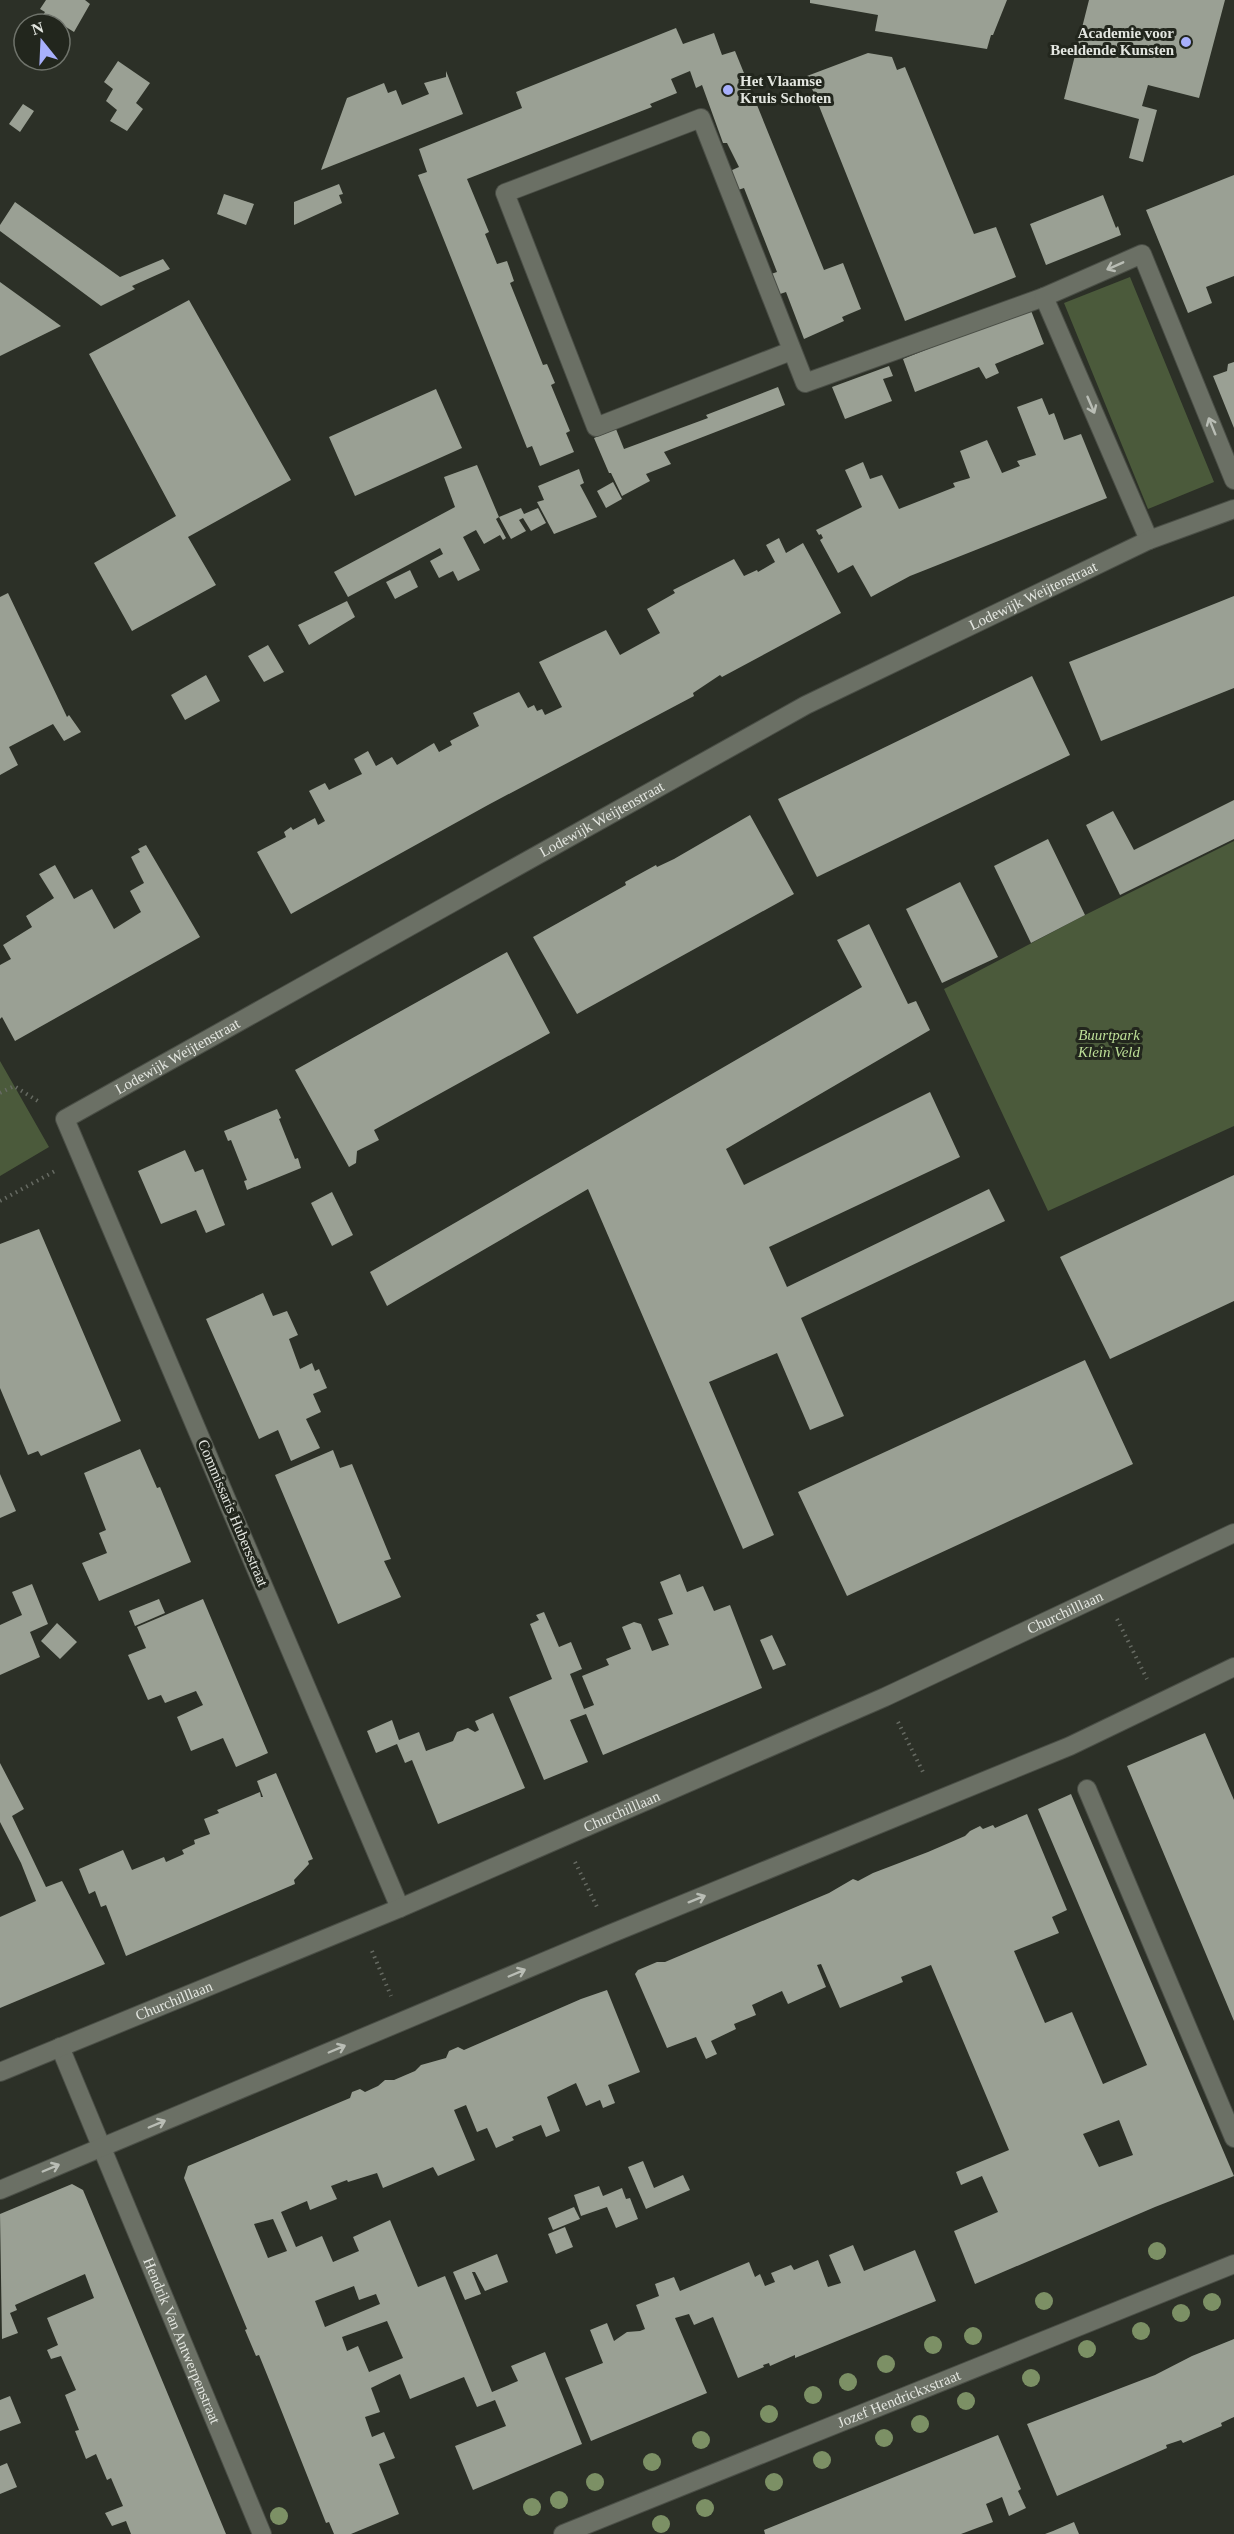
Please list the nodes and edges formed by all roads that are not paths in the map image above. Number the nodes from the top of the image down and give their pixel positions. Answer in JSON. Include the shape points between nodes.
{"nodes":[{"id":1,"x":1044,"y":297,"type":"junction"},
{"id":2,"x":791,"y":351,"type":"junction"},
{"id":3,"x":1234,"y":480,"type":"edge"},
{"id":4,"x":1234,"y":509,"type":"edge"},
{"id":5,"x":1149,"y":540,"type":"junction"},
{"id":6,"x":65,"y":1119,"type":"joint"},
{"id":7,"x":1234,"y":1533,"type":"edge"},
{"id":8,"x":1234,"y":1667,"type":"edge"},
{"id":9,"x":1087,"y":1789,"type":"dead end"},
{"id":10,"x":400,"y":1908,"type":"junction"},
{"id":11,"x":60,"y":2047,"type":"junction"},
{"id":12,"x":0,"y":2072,"type":"edge"},
{"id":13,"x":1234,"y":2138,"type":"edge"},
{"id":14,"x":103,"y":2146,"type":"junction"},
{"id":15,"x":0,"y":2190,"type":"edge"},
{"id":16,"x":1234,"y":2264,"type":"edge"},
{"id":17,"x":262,"y":2534,"type":"edge"},
{"id":18,"x":563,"y":2534,"type":"edge"}],
"edges":[{"from":1,"to":2,"type":"street","via":[[805,383]]},
{"from":3,"to":1,"type":"street","one_way":true,"via":[[1142,254]]},
{"from":1,"to":5,"type":"street","one_way":true},
{"from":2,"to":2,"type":"street","via":[[702,118],[505,193],[596,427]]},
{"from":4,"to":5,"type":"street","name":"Lodewijk Weijtenstraat"},
{"from":5,"to":6,"type":"street","name":"Lodewijk Weijtenstraat","via":[[806,705]]},
{"from":6,"to":10,"type":"street","name":"Commissaris Hubersstraat"},
{"from":7,"to":10,"type":"street","name":"Churchilllaan","via":[[885,1697]]},
{"from":14,"to":8,"type":"street","one_way":true,"via":[[1070,1746]]},
{"from":9,"to":13,"type":"street"},
{"from":10,"to":11,"type":"street","name":"Churchilllaan"},
{"from":11,"to":12,"type":"street","name":"Churchilllaan"},
{"from":11,"to":14,"type":"street","name":"Hendrik Van Antwerpenstraat"},
{"from":15,"to":14,"type":"street","one_way":true},
{"from":14,"to":17,"type":"street","name":"Hendrik Van Antwerpenstraat"},
{"from":16,"to":18,"type":"street","name":"Jozef Hendrickxstraat"}]}
